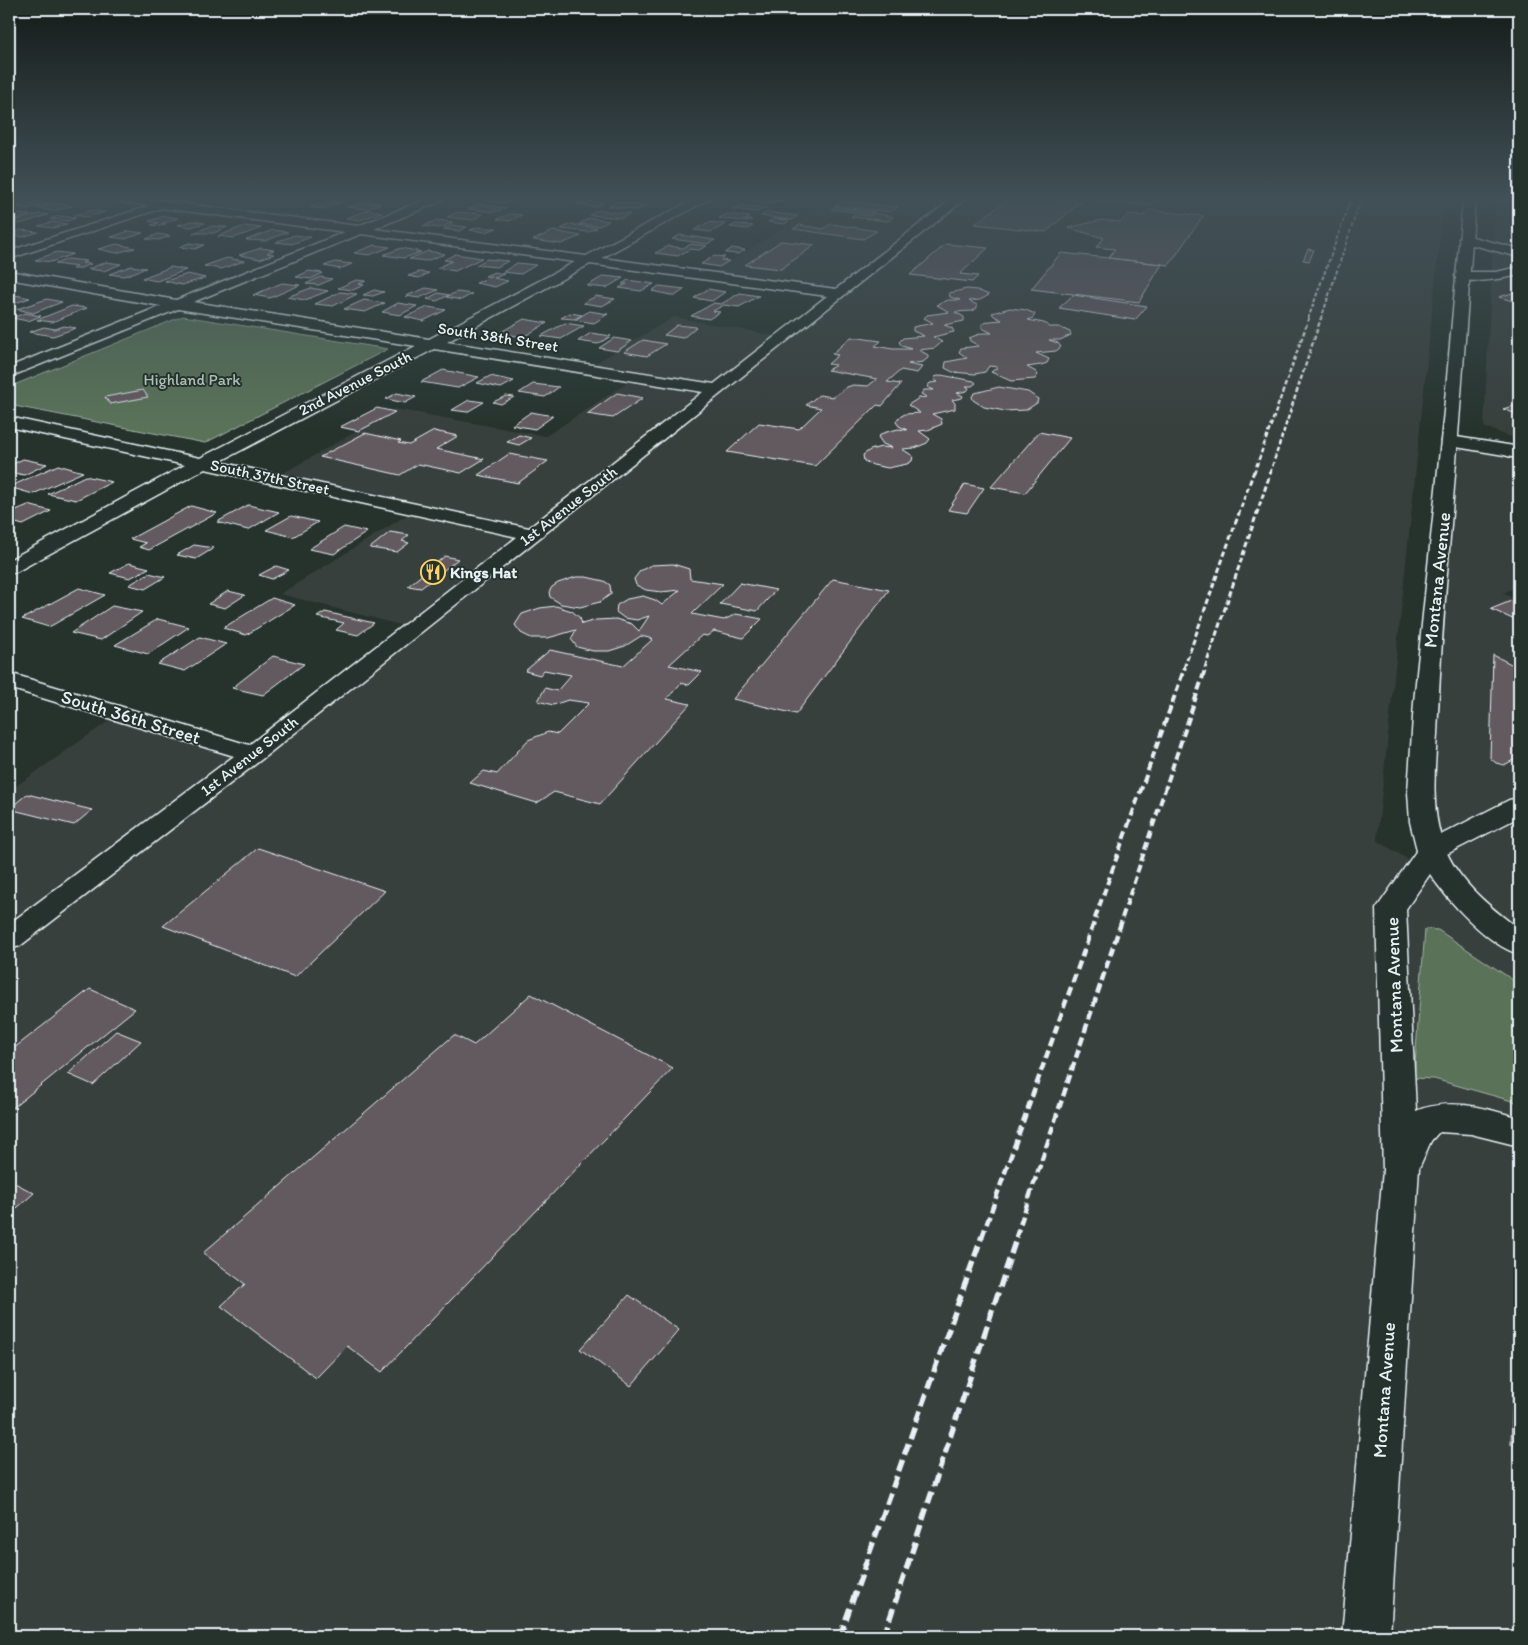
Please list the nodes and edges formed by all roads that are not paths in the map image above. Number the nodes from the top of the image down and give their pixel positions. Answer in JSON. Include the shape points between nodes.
{"nodes":[{"id":1,"x":13,"y":276,"type":"edge"},
{"id":2,"x":246,"y":276,"type":"edge"},
{"id":3,"x":560,"y":276,"type":"edge"},
{"id":4,"x":703,"y":276,"type":"edge"},
{"id":5,"x":859,"y":276,"type":"edge"},
{"id":6,"x":1462,"y":276,"type":"joint"},
{"id":7,"x":1497,"y":276,"type":"edge"},
{"id":8,"x":837,"y":293,"type":"junction"},
{"id":9,"x":176,"y":304,"type":"junction"},
{"id":10,"x":432,"y":344,"type":"junction"},
{"id":11,"x":9,"y":372,"type":"edge"},
{"id":12,"x":716,"y":390,"type":"junction"},
{"id":13,"x":9,"y":422,"type":"edge"},
{"id":14,"x":1450,"y":441,"type":"junction"},
{"id":15,"x":1515,"y":450,"type":"edge"},
{"id":16,"x":203,"y":463,"type":"junction"},
{"id":17,"x":531,"y":534,"type":"junction"},
{"id":18,"x":9,"y":568,"type":"edge"},
{"id":19,"x":9,"y":680,"type":"edge"},
{"id":20,"x":253,"y":754,"type":"junction"},
{"id":21,"x":1519,"y":806,"type":"edge"},
{"id":22,"x":1432,"y":851,"type":"junction"},
{"id":23,"x":9,"y":939,"type":"edge"},
{"id":24,"x":1519,"y":944,"type":"edge"},
{"id":25,"x":1519,"y":1132,"type":"edge"},
{"id":26,"x":1400,"y":1170,"type":"junction"},
{"id":27,"x":1366,"y":1636,"type":"edge"}],
"edges":[{"from":1,"to":9,"type":"street","name":"South 38th Street"},
{"from":2,"to":9,"type":"street"},
{"from":3,"to":10,"type":"street","name":"2nd Avenue South"},
{"from":4,"to":8,"type":"street"},
{"from":5,"to":8,"type":"street","name":"1st Avenue South"},
{"from":6,"to":7,"type":"street"},
{"from":6,"to":14,"type":"street","name":"Montana Avenue"},
{"from":8,"to":12,"type":"street","name":"1st Avenue South"},
{"from":9,"to":10,"type":"street","name":"South 38th Street"},
{"from":9,"to":11,"type":"street"},
{"from":10,"to":12,"type":"street","name":"South 38th Street"},
{"from":10,"to":16,"type":"street","name":"2nd Avenue South"},
{"from":12,"to":17,"type":"street","name":"1st Avenue South"},
{"from":13,"to":16,"type":"street","name":"South 37th Street"},
{"from":14,"to":15,"type":"street"},
{"from":14,"to":22,"type":"street","name":"Montana Avenue","via":[[1424,726],[1423,822]]},
{"from":16,"to":17,"type":"street","name":"South 37th Street"},
{"from":16,"to":18,"type":"street","name":"2nd Avenue South"},
{"from":17,"to":20,"type":"street","name":"1st Avenue South"},
{"from":19,"to":20,"type":"street","name":"South 36th Street"},
{"from":20,"to":23,"type":"street","name":"1st Avenue South"},
{"from":21,"to":22,"type":"street"},
{"from":22,"to":24,"type":"street","via":[[1447,877],[1471,904]]},
{"from":22,"to":26,"type":"street","name":"Montana Avenue","via":[[1391,909]]},
{"from":25,"to":26,"type":"street","via":[[1466,1119],[1441,1118],[1426,1122],[1418,1131]]},
{"from":26,"to":27,"type":"street","name":"Montana Avenue"}]}
